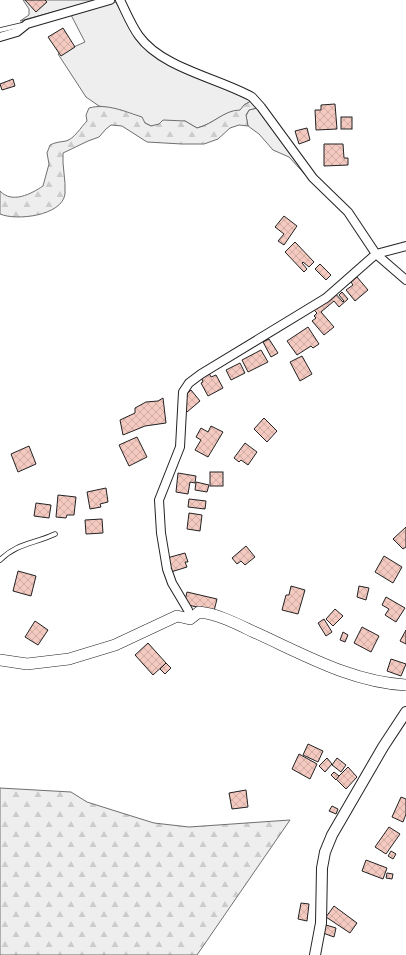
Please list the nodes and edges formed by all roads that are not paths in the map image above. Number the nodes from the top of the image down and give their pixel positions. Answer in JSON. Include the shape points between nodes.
{"nodes":[{"id":1,"x":110,"y":0,"type":"edge"},
{"id":2,"x":120,"y":0,"type":"edge"},
{"id":3,"x":27,"y":24,"type":"junction"},
{"id":4,"x":0,"y":30,"type":"edge"},
{"id":5,"x":0,"y":37,"type":"edge"},
{"id":6,"x":406,"y":246,"type":"edge"},
{"id":7,"x":376,"y":254,"type":"junction"},
{"id":8,"x":406,"y":280,"type":"edge"},
{"id":9,"x":55,"y":534,"type":"dead end"},
{"id":10,"x":0,"y":560,"type":"edge"},
{"id":11,"x":190,"y":619,"type":"junction"},
{"id":12,"x":0,"y":660,"type":"edge"},
{"id":13,"x":406,"y":685,"type":"edge"},
{"id":14,"x":406,"y":712,"type":"edge"},
{"id":15,"x":315,"y":955,"type":"edge"}],
"edges":[{"from":1,"to":3,"type":"street"},
{"from":2,"to":7,"type":"street","via":[[138,35],[148,47],[168,60],[252,97],[313,178],[348,212]]},
{"from":3,"to":4,"type":"lane"},
{"from":3,"to":5,"type":"street","via":[[17,32]]},
{"from":6,"to":7,"type":"street"},
{"from":7,"to":8,"type":"street"},
{"from":7,"to":11,"type":"street","via":[[326,298],[201,374],[189,383],[183,392],[180,447],[159,500],[167,569]]},
{"from":9,"to":10,"type":"lane","via":[[43,540],[26,543],[10,551]]},
{"from":11,"to":12,"type":"main road","via":[[177,616],[115,644],[69,659],[27,664]]},
{"from":11,"to":13,"type":"main road","via":[[199,612],[208,612],[352,676],[387,684]]},
{"from":14,"to":15,"type":"street","via":[[332,835],[325,852],[322,868],[321,923]]}]}
